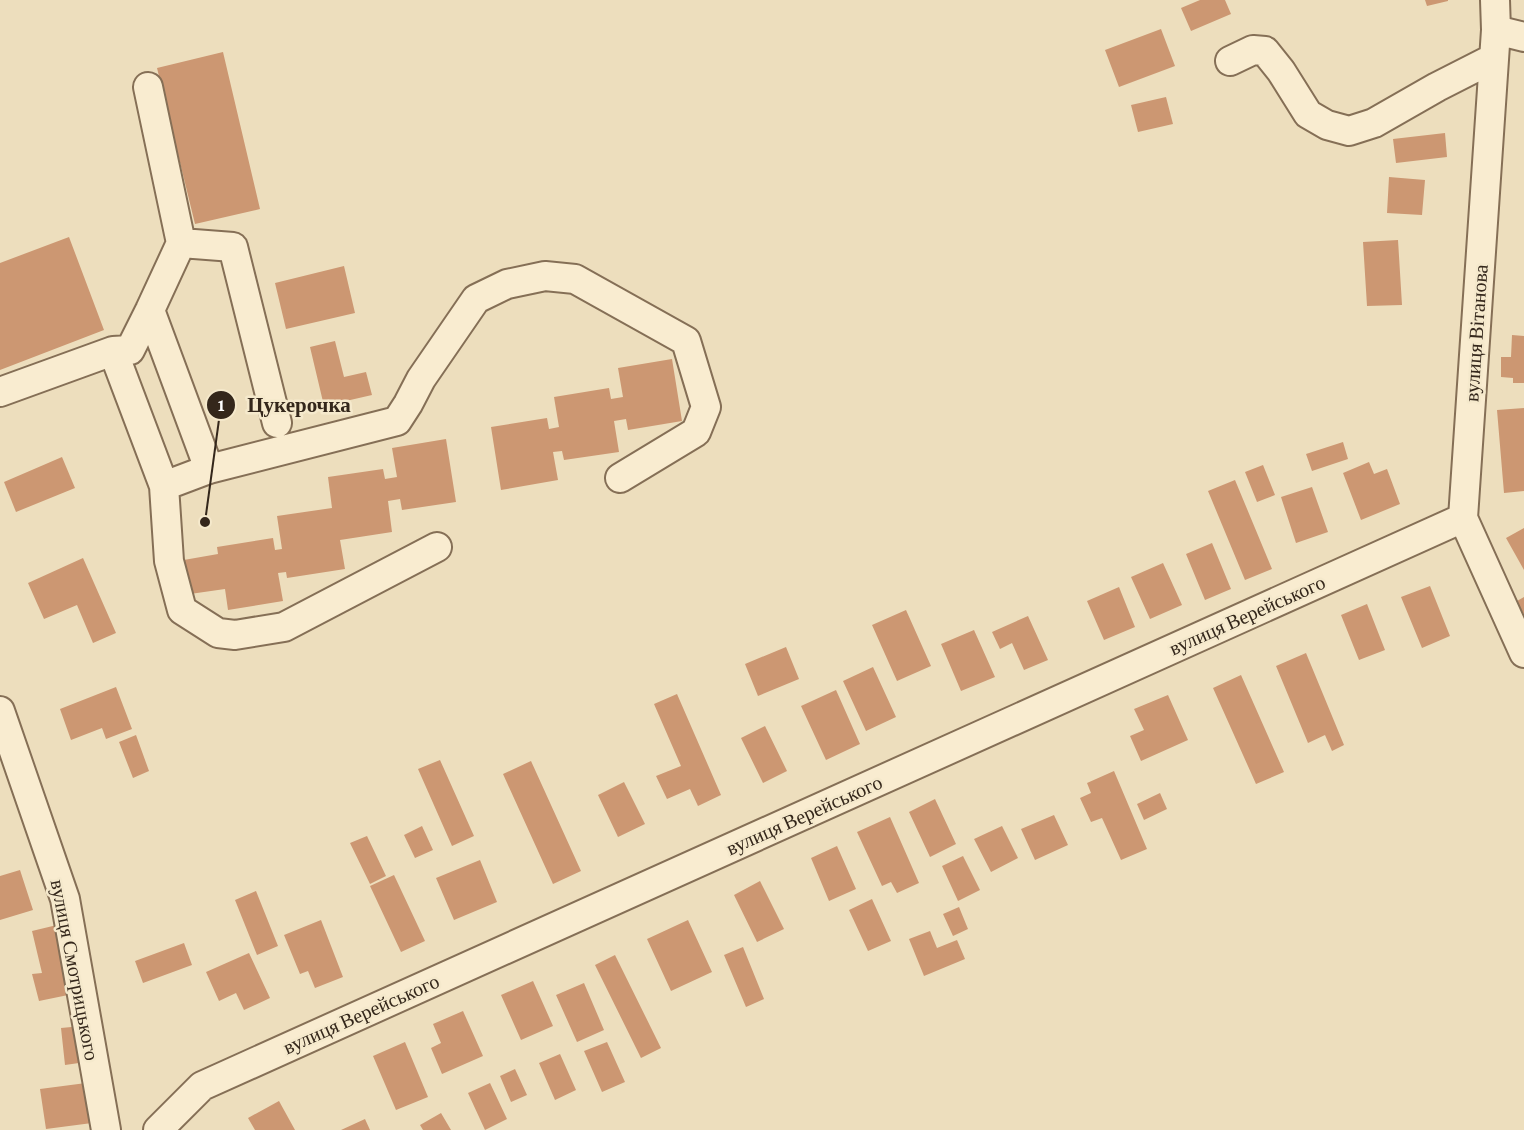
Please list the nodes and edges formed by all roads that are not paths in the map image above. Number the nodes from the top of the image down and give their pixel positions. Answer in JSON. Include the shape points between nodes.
{"nodes":[{"id":1,"x":1495,"y":0,"type":"edge"},
{"id":2,"x":1496,"y":30,"type":"junction"},
{"id":3,"x":1524,"y":36,"type":"edge"},
{"id":4,"x":1494,"y":58,"type":"junction"},
{"id":5,"x":1230,"y":61,"type":"dead end"},
{"id":6,"x":148,"y":87,"type":"dead end"},
{"id":7,"x":181,"y":243,"type":"junction"},
{"id":8,"x":150,"y":310,"type":"junction"},
{"id":9,"x":113,"y":351,"type":"junction"},
{"id":10,"x":0,"y":392,"type":"edge"},
{"id":11,"x":277,"y":423,"type":"dead end"},
{"id":12,"x":209,"y":469,"type":"junction"},
{"id":13,"x":620,"y":478,"type":"dead end"},
{"id":14,"x":165,"y":486,"type":"junction"},
{"id":15,"x":1463,"y":518,"type":"junction"},
{"id":16,"x":438,"y":547,"type":"dead end"},
{"id":17,"x":1524,"y":653,"type":"edge"},
{"id":18,"x":0,"y":711,"type":"edge"},
{"id":19,"x":106,"y":1130,"type":"edge"},
{"id":20,"x":158,"y":1130,"type":"edge"}],
"edges":[{"from":1,"to":2,"type":"street","name":"вулиця Вітанова"},
{"from":2,"to":3,"type":"street"},
{"from":2,"to":4,"type":"street","name":"вулиця Вітанова"},
{"from":4,"to":5,"type":"street","via":[[1374,123],[1349,131],[1308,114],[1265,51],[1253,50]]},
{"from":4,"to":15,"type":"street","name":"вулиця Вітанова"},
{"from":6,"to":7,"type":"street"},
{"from":7,"to":8,"type":"street"},
{"from":7,"to":11,"type":"street","via":[[233,247]]},
{"from":8,"to":9,"type":"street","via":[[130,350]]},
{"from":8,"to":12,"type":"street"},
{"from":9,"to":10,"type":"street"},
{"from":9,"to":14,"type":"street"},
{"from":12,"to":13,"type":"street","via":[[397,421],[476,299],[507,284],[545,276],[575,279],[686,341],[706,407],[696,432]]},
{"from":12,"to":14,"type":"street"},
{"from":14,"to":16,"type":"street","via":[[169,561],[182,610],[218,633],[235,635],[284,627]]},
{"from":15,"to":17,"type":"street","name":"вулиця Вітанова"},
{"from":15,"to":20,"type":"street","name":"вулиця Верейського","via":[[202,1086]]},
{"from":18,"to":19,"type":"street","name":"вулиця Смотрицького","via":[[65,899]]}]}
